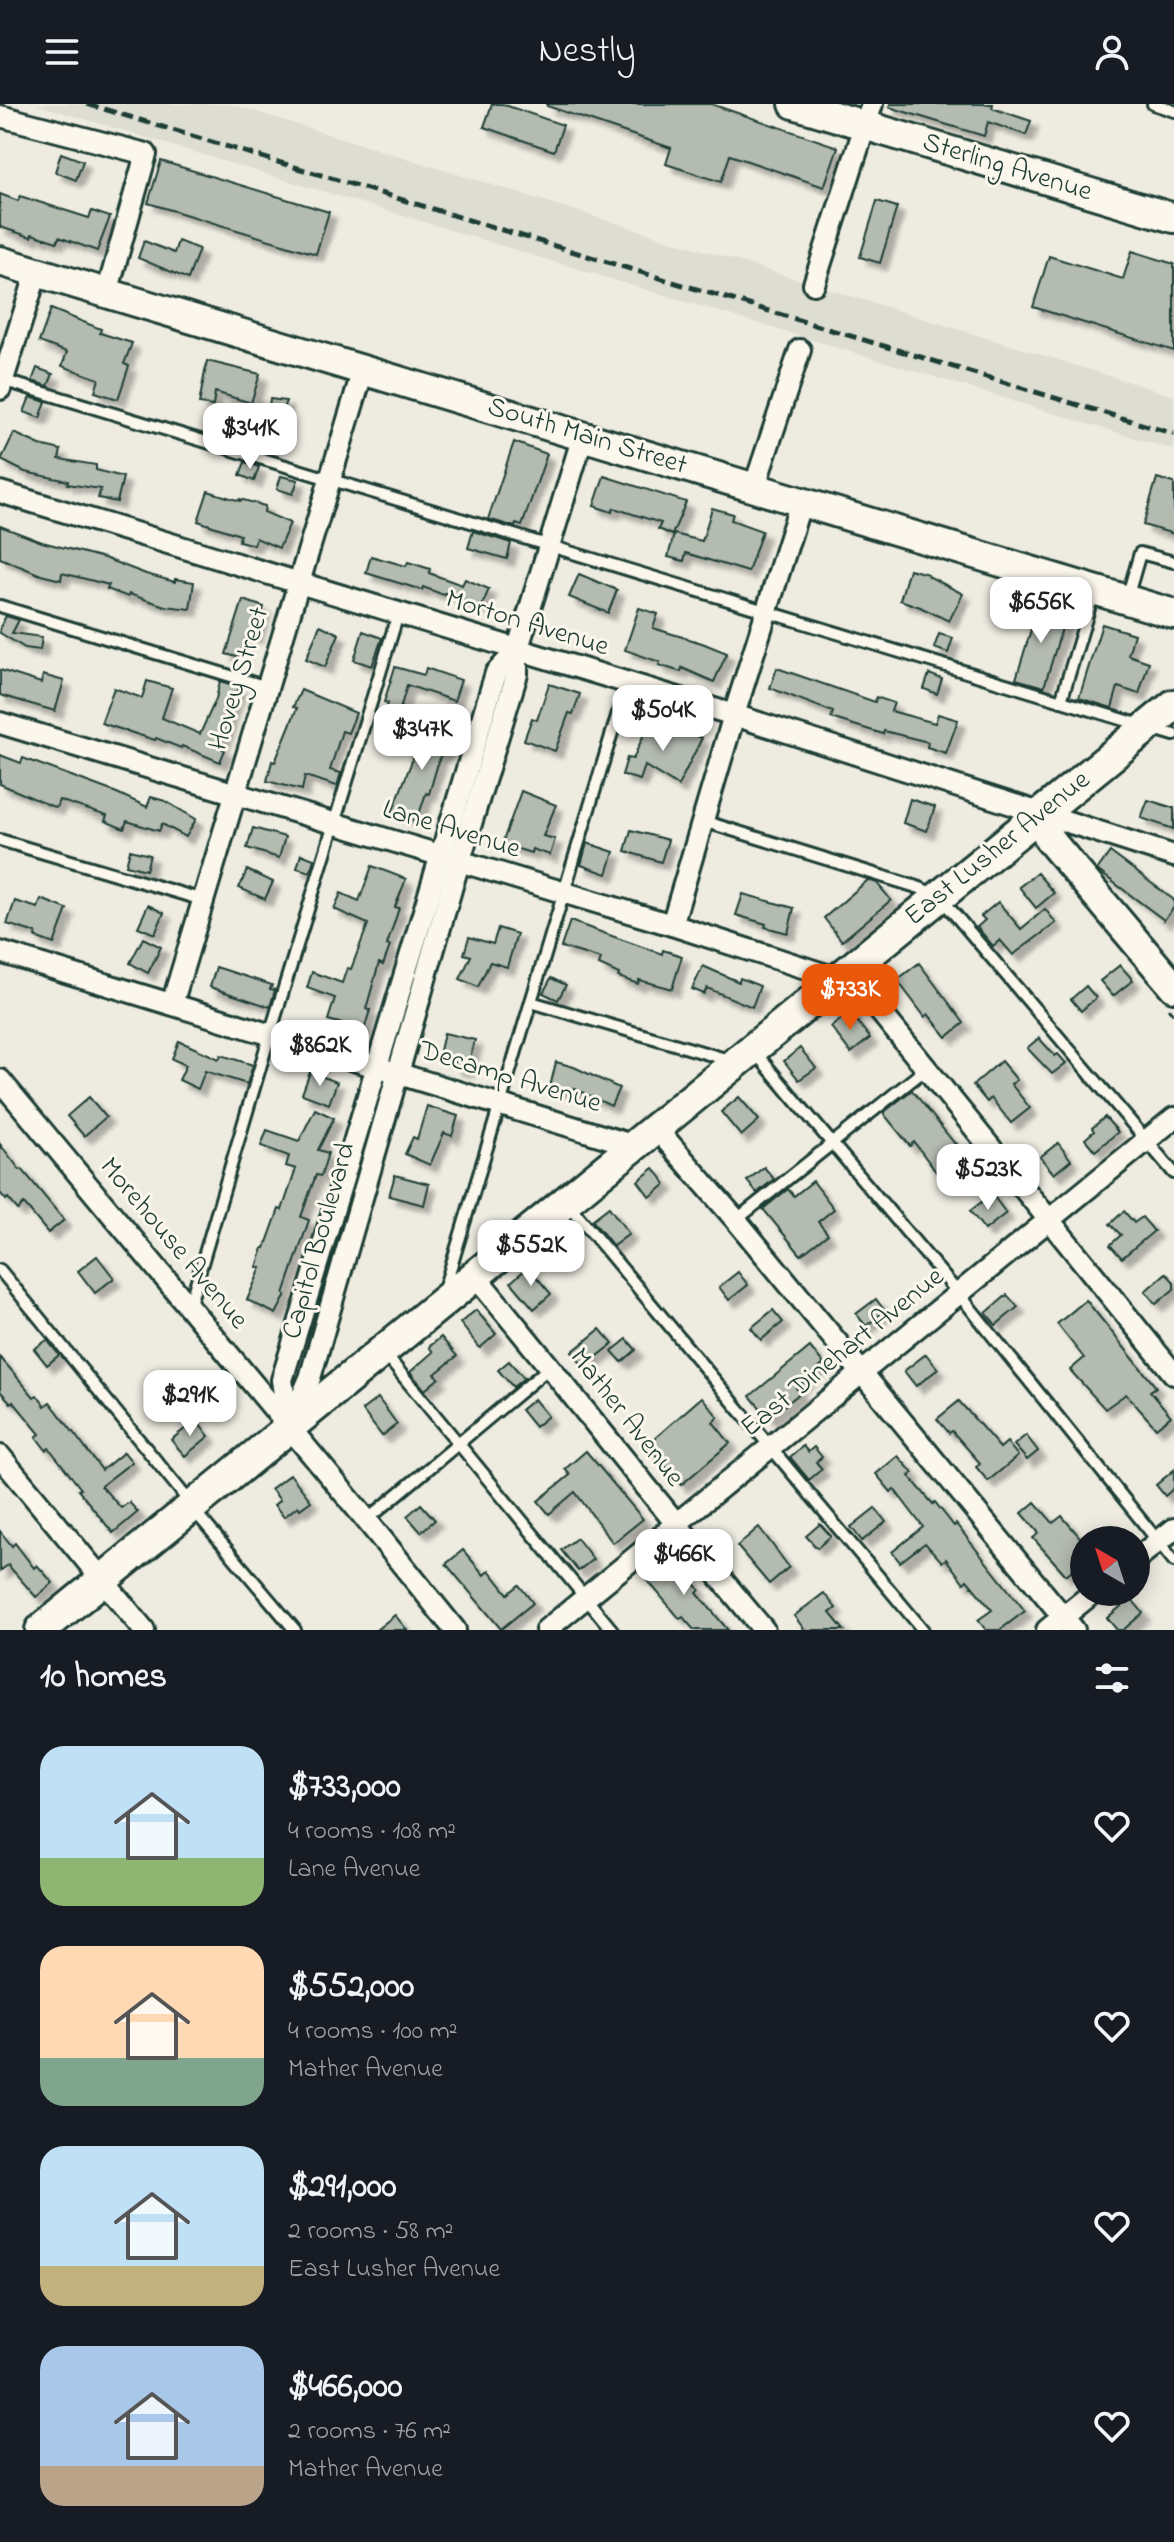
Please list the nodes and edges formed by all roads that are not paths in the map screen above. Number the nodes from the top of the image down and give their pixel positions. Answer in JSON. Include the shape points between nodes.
{"nodes":[{"id":1,"x":794,"y":104,"type":"edge"},
{"id":2,"x":1153,"y":104,"type":"edge"},
{"id":3,"x":1174,"y":111,"type":"edge"},
{"id":4,"x":868,"y":115,"type":"edge"},
{"id":5,"x":0,"y":116,"type":"edge"},
{"id":6,"x":1174,"y":218,"type":"edge"},
{"id":7,"x":0,"y":261,"type":"edge"},
{"id":8,"x":37,"y":272,"type":"junction"},
{"id":9,"x":814,"y":284,"type":"dead end"},
{"id":10,"x":107,"y":293,"type":"junction"},
{"id":11,"x":800,"y":350,"type":"dead end"},
{"id":12,"x":363,"y":370,"type":"junction"},
{"id":13,"x":1,"y":383,"type":"edge"},
{"id":14,"x":583,"y":436,"type":"junction"},
{"id":15,"x":330,"y":480,"type":"junction"},
{"id":16,"x":754,"y":488,"type":"junction"},
{"id":17,"x":0,"y":492,"type":"edge"},
{"id":18,"x":801,"y":502,"type":"junction"},
{"id":19,"x":550,"y":546,"type":"junction"},
{"id":20,"x":1174,"y":562,"type":"edge"},
{"id":21,"x":298,"y":583,"type":"junction"},
{"id":22,"x":1094,"y":590,"type":"junction"},
{"id":23,"x":1126,"y":600,"type":"junction"},
{"id":24,"x":0,"y":606,"type":"edge"},
{"id":25,"x":767,"y":612,"type":"junction"},
{"id":26,"x":398,"y":614,"type":"junction"},
{"id":27,"x":1174,"y":614,"type":"edge"},
{"id":28,"x":517,"y":651,"type":"junction"},
{"id":29,"x":627,"y":683,"type":"junction"},
{"id":30,"x":267,"y":687,"type":"junction"},
{"id":31,"x":1061,"y":701,"type":"junction"},
{"id":32,"x":1174,"y":705,"type":"edge"},
{"id":33,"x":734,"y":715,"type":"junction"},
{"id":34,"x":0,"y":723,"type":"edge"},
{"id":35,"x":1160,"y":731,"type":"edge"},
{"id":36,"x":235,"y":795,"type":"junction"},
{"id":37,"x":1040,"y":814,"type":"junction"},
{"id":38,"x":703,"y":821,"type":"junction"},
{"id":39,"x":334,"y":824,"type":"junction"},
{"id":40,"x":0,"y":840,"type":"edge"},
{"id":41,"x":1174,"y":856,"type":"edge"},
{"id":42,"x":450,"y":859,"type":"junction"},
{"id":43,"x":564,"y":892,"type":"junction"},
{"id":44,"x":940,"y":897,"type":"junction"},
{"id":45,"x":203,"y":900,"type":"junction"},
{"id":46,"x":672,"y":925,"type":"junction"},
{"id":47,"x":0,"y":952,"type":"edge"},
{"id":48,"x":843,"y":975,"type":"junction"},
{"id":49,"x":1172,"y":982,"type":"edge"},
{"id":50,"x":531,"y":1002,"type":"junction"},
{"id":51,"x":172,"y":1004,"type":"junction"},
{"id":52,"x":270,"y":1034,"type":"junction"},
{"id":53,"x":745,"y":1056,"type":"junction"},
{"id":54,"x":377,"y":1067,"type":"junction"},
{"id":55,"x":927,"y":1068,"type":"junction"},
{"id":56,"x":397,"y":1073,"type":"junction"},
{"id":57,"x":0,"y":1080,"type":"edge"},
{"id":58,"x":500,"y":1104,"type":"junction"},
{"id":59,"x":1174,"y":1118,"type":"edge"},
{"id":60,"x":646,"y":1137,"type":"junction"},
{"id":61,"x":1147,"y":1140,"type":"junction"},
{"id":62,"x":833,"y":1143,"type":"junction"},
{"id":63,"x":1174,"y":1173,"type":"edge"},
{"id":64,"x":567,"y":1202,"type":"junction"},
{"id":65,"x":736,"y":1220,"type":"junction"},
{"id":66,"x":1049,"y":1220,"type":"junction"},
{"id":67,"x":0,"y":1270,"type":"edge"},
{"id":68,"x":476,"y":1277,"type":"junction"},
{"id":69,"x":959,"y":1294,"type":"junction"},
{"id":70,"x":189,"y":1307,"type":"junction"},
{"id":71,"x":438,"y":1307,"type":"junction"},
{"id":72,"x":383,"y":1352,"type":"junction"},
{"id":73,"x":550,"y":1367,"type":"junction"},
{"id":74,"x":861,"y":1373,"type":"junction"},
{"id":75,"x":1174,"y":1374,"type":"edge"},
{"id":76,"x":289,"y":1428,"type":"junction"},
{"id":77,"x":459,"y":1444,"type":"junction"},
{"id":78,"x":773,"y":1447,"type":"junction"},
{"id":79,"x":0,"y":1456,"type":"edge"},
{"id":80,"x":192,"y":1508,"type":"junction"},
{"id":81,"x":367,"y":1520,"type":"junction"},
{"id":82,"x":675,"y":1525,"type":"junction"},
{"id":83,"x":1166,"y":1535,"type":"edge"},
{"id":84,"x":1150,"y":1548,"type":"edge"},
{"id":85,"x":1174,"y":1561,"type":"edge"},
{"id":86,"x":104,"y":1580,"type":"junction"},
{"id":87,"x":586,"y":1599,"type":"junction"},
{"id":88,"x":1083,"y":1606,"type":"edge"},
{"id":89,"x":1069,"y":1623,"type":"edge"},
{"id":90,"x":41,"y":1630,"type":"edge"},
{"id":91,"x":144,"y":1630,"type":"edge"},
{"id":92,"x":295,"y":1630,"type":"edge"},
{"id":93,"x":455,"y":1630,"type":"edge"},
{"id":94,"x":546,"y":1630,"type":"edge"},
{"id":95,"x":612,"y":1630,"type":"edge"},
{"id":96,"x":764,"y":1630,"type":"edge"},
{"id":97,"x":923,"y":1630,"type":"edge"},
{"id":98,"x":1047,"y":1630,"type":"edge"}],
"edges":[{"from":1,"to":4,"type":"main road","name":"Sterling Avenue"},
{"from":2,"to":3,"type":"lane"},
{"from":4,"to":6,"type":"main road","name":"Sterling Avenue"},
{"from":4,"to":9,"type":"street"},
{"from":5,"to":10,"type":"street","via":[[146,154]]},
{"from":7,"to":8,"type":"main road","name":"South Main Street"},
{"from":8,"to":10,"type":"main road","name":"South Main Street"},
{"from":8,"to":13,"type":"street"},
{"from":10,"to":12,"type":"main road","name":"South Main Street"},
{"from":11,"to":16,"type":"street"},
{"from":12,"to":14,"type":"main road","name":"South Main Street"},
{"from":12,"to":15,"type":"street","name":"Hovey Street"},
{"from":13,"to":15,"type":"lane"},
{"from":14,"to":16,"type":"main road","name":"South Main Street"},
{"from":14,"to":19,"type":"street","name":"Capitol Boulevard"},
{"from":15,"to":19,"type":"lane"},
{"from":15,"to":21,"type":"street","name":"Hovey Street"},
{"from":16,"to":18,"type":"main road","name":"South Main Street"},
{"from":17,"to":21,"type":"street","name":"Morton Avenue"},
{"from":18,"to":22,"type":"main road","name":"South Main Street"},
{"from":18,"to":25,"type":"street"},
{"from":19,"to":25,"type":"lane"},
{"from":19,"to":28,"type":"street","name":"Capitol Boulevard"},
{"from":20,"to":23,"type":"lane","via":[[1140,553]]},
{"from":21,"to":26,"type":"street","name":"Morton Avenue"},
{"from":21,"to":30,"type":"street","name":"Hovey Street"},
{"from":22,"to":23,"type":"main road","name":"South Main Street"},
{"from":22,"to":31,"type":"lane"},
{"from":23,"to":27,"type":"main road","name":"South Main Street"},
{"from":24,"to":30,"type":"lane"},
{"from":25,"to":31,"type":"lane"},
{"from":25,"to":33,"type":"street"},
{"from":26,"to":28,"type":"street","name":"Morton Avenue"},
{"from":26,"to":39,"type":"lane"},
{"from":28,"to":29,"type":"street","name":"Morton Avenue"},
{"from":28,"to":42,"type":"street","name":"Capitol Boulevard","via":[[517,674]]},
{"from":29,"to":33,"type":"street","name":"Morton Avenue"},
{"from":29,"to":43,"type":"lane"},
{"from":30,"to":36,"type":"street","name":"Hovey Street"},
{"from":31,"to":35,"type":"lane"},
{"from":32,"to":35,"type":"main road","name":"East Lusher Avenue"},
{"from":33,"to":37,"type":"street","name":"Morton Avenue"},
{"from":33,"to":38,"type":"street"},
{"from":34,"to":36,"type":"street","name":"Lane Avenue"},
{"from":35,"to":37,"type":"main road","name":"East Lusher Avenue"},
{"from":36,"to":39,"type":"street","name":"Lane Avenue"},
{"from":36,"to":45,"type":"street","name":"Hovey Street"},
{"from":37,"to":41,"type":"street","name":"Morton Avenue"},
{"from":37,"to":44,"type":"main road","name":"East Lusher Avenue"},
{"from":37,"to":49,"type":"main road","via":[[1049,839]]},
{"from":38,"to":44,"type":"lane"},
{"from":38,"to":46,"type":"street"},
{"from":39,"to":42,"type":"street","name":"Lane Avenue"},
{"from":39,"to":52,"type":"lane"},
{"from":40,"to":45,"type":"lane"},
{"from":42,"to":43,"type":"street","name":"Lane Avenue"},
{"from":42,"to":54,"type":"street","name":"Capitol Boulevard"},
{"from":42,"to":56,"type":"street","name":"Capitol Boulevard"},
{"from":43,"to":46,"type":"street","name":"Lane Avenue"},
{"from":43,"to":50,"type":"lane"},
{"from":44,"to":48,"type":"main road","name":"East Lusher Avenue"},
{"from":44,"to":61,"type":"lane"},
{"from":45,"to":51,"type":"street","name":"Hovey Street"},
{"from":46,"to":48,"type":"street","name":"Lane Avenue"},
{"from":47,"to":51,"type":"street","name":"Decamp Avenue"},
{"from":48,"to":53,"type":"main road","name":"East Lusher Avenue"},
{"from":48,"to":55,"type":"street"},
{"from":50,"to":53,"type":"lane"},
{"from":50,"to":58,"type":"lane"},
{"from":51,"to":52,"type":"street","name":"Decamp Avenue"},
{"from":52,"to":54,"type":"street","name":"Decamp Avenue"},
{"from":52,"to":70,"type":"lane"},
{"from":53,"to":60,"type":"main road","name":"East Lusher Avenue"},
{"from":53,"to":62,"type":"lane"},
{"from":54,"to":56,"type":"street","name":"Decamp Avenue"},
{"from":54,"to":76,"type":"street","name":"Capitol Boulevard","via":[[282,1380]]},
{"from":55,"to":62,"type":"lane"},
{"from":55,"to":66,"type":"street"},
{"from":56,"to":58,"type":"street","name":"Decamp Avenue"},
{"from":56,"to":76,"type":"street","name":"Capitol Boulevard","via":[[310,1378]]},
{"from":57,"to":70,"type":"street","name":"Morehouse Avenue"},
{"from":58,"to":60,"type":"street","name":"Decamp Avenue"},
{"from":58,"to":71,"type":"lane"},
{"from":59,"to":61,"type":"street","name":"East Dinehart Avenue"},
{"from":60,"to":64,"type":"main road","name":"East Lusher Avenue"},
{"from":60,"to":65,"type":"street"},
{"from":61,"to":63,"type":"lane"},
{"from":61,"to":66,"type":"street","name":"East Dinehart Avenue"},
{"from":62,"to":65,"type":"lane"},
{"from":62,"to":69,"type":"lane"},
{"from":64,"to":68,"type":"main road","name":"East Lusher Avenue"},
{"from":64,"to":78,"type":"lane"},
{"from":65,"to":74,"type":"street"},
{"from":66,"to":69,"type":"street","name":"East Dinehart Avenue"},
{"from":66,"to":75,"type":"street"},
{"from":67,"to":80,"type":"lane"},
{"from":68,"to":71,"type":"main road","name":"East Lusher Avenue"},
{"from":68,"to":73,"type":"street","name":"Mather Avenue"},
{"from":69,"to":74,"type":"street","name":"East Dinehart Avenue"},
{"from":69,"to":83,"type":"lane"},
{"from":70,"to":76,"type":"street","name":"Morehouse Avenue"},
{"from":71,"to":72,"type":"main road","name":"East Lusher Avenue"},
{"from":72,"to":76,"type":"main road","name":"East Lusher Avenue"},
{"from":72,"to":77,"type":"lane"},
{"from":73,"to":77,"type":"lane"},
{"from":73,"to":82,"type":"street","name":"Mather Avenue"},
{"from":74,"to":78,"type":"street","name":"East Dinehart Avenue"},
{"from":74,"to":89,"type":"street"},
{"from":76,"to":80,"type":"main road","name":"East Lusher Avenue"},
{"from":76,"to":81,"type":"street","name":"Morehouse Avenue"},
{"from":77,"to":81,"type":"lane"},
{"from":77,"to":87,"type":"lane"},
{"from":78,"to":82,"type":"street","name":"East Dinehart Avenue"},
{"from":78,"to":97,"type":"lane"},
{"from":79,"to":86,"type":"street"},
{"from":80,"to":86,"type":"main road","name":"East Lusher Avenue"},
{"from":80,"to":92,"type":"lane"},
{"from":81,"to":93,"type":"street","name":"Morehouse Avenue"},
{"from":82,"to":87,"type":"street","name":"East Dinehart Avenue"},
{"from":82,"to":96,"type":"street","name":"Mather Avenue"},
{"from":83,"to":84,"type":"street"},
{"from":83,"to":85,"type":"lane"},
{"from":86,"to":90,"type":"main road","name":"East Lusher Avenue"},
{"from":86,"to":91,"type":"street"},
{"from":87,"to":94,"type":"street","name":"East Dinehart Avenue"},
{"from":87,"to":95,"type":"lane"},
{"from":88,"to":89,"type":"street"},
{"from":89,"to":98,"type":"street"}]}
